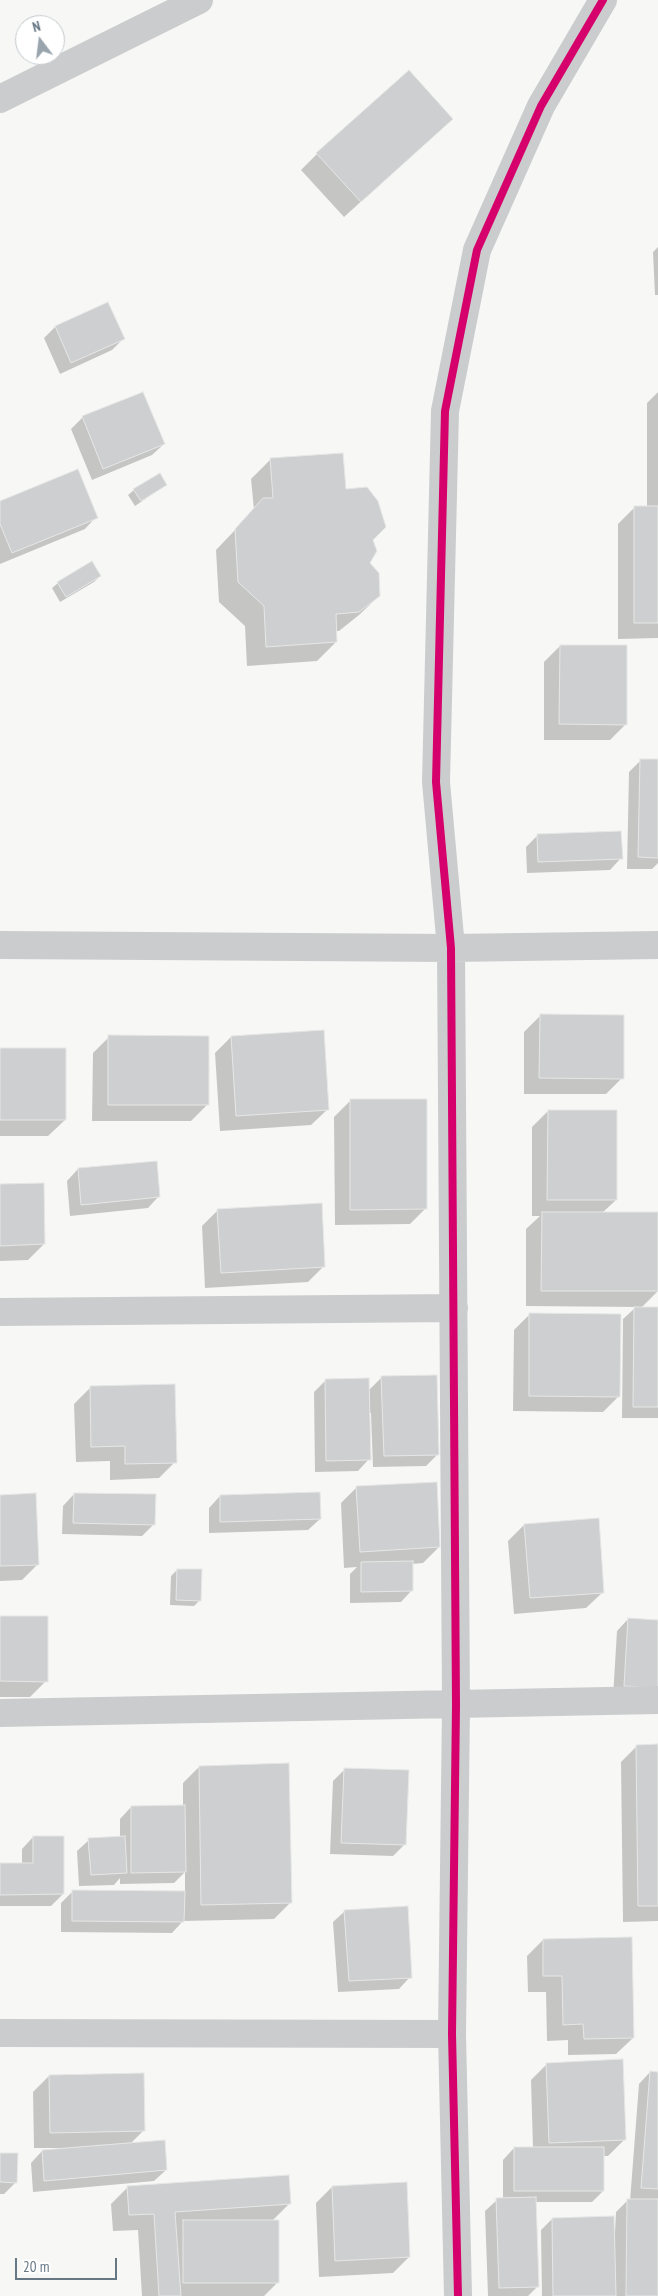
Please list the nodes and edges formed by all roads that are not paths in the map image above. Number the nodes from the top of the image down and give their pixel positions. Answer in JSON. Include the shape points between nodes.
{"nodes":[{"id":1,"x":199,"y":0,"type":"edge"},
{"id":2,"x":603,"y":0,"type":"edge"},
{"id":3,"x":0,"y":99,"type":"edge"},
{"id":4,"x":0,"y":945,"type":"edge"},
{"id":5,"x":658,"y":945,"type":"edge"},
{"id":6,"x":451,"y":948,"type":"junction"},
{"id":7,"x":454,"y":1308,"type":"junction"},
{"id":8,"x":0,"y":1312,"type":"edge"},
{"id":9,"x":658,"y":1700,"type":"edge"},
{"id":10,"x":456,"y":1704,"type":"junction"},
{"id":11,"x":0,"y":1714,"type":"edge"},
{"id":12,"x":0,"y":2033,"type":"edge"},
{"id":13,"x":452,"y":2034,"type":"junction"},
{"id":14,"x":458,"y":2296,"type":"edge"}],
"edges":[{"from":1,"to":3,"type":"street"},
{"from":2,"to":6,"type":"street","via":[[540,106],[477,250],[445,411],[436,782]]},
{"from":4,"to":6,"type":"street"},
{"from":5,"to":6,"type":"street"},
{"from":6,"to":7,"type":"street"},
{"from":7,"to":8,"type":"street"},
{"from":7,"to":10,"type":"street"},
{"from":9,"to":10,"type":"street"},
{"from":10,"to":11,"type":"street"},
{"from":10,"to":13,"type":"street"},
{"from":12,"to":13,"type":"street"},
{"from":13,"to":14,"type":"street"}]}
